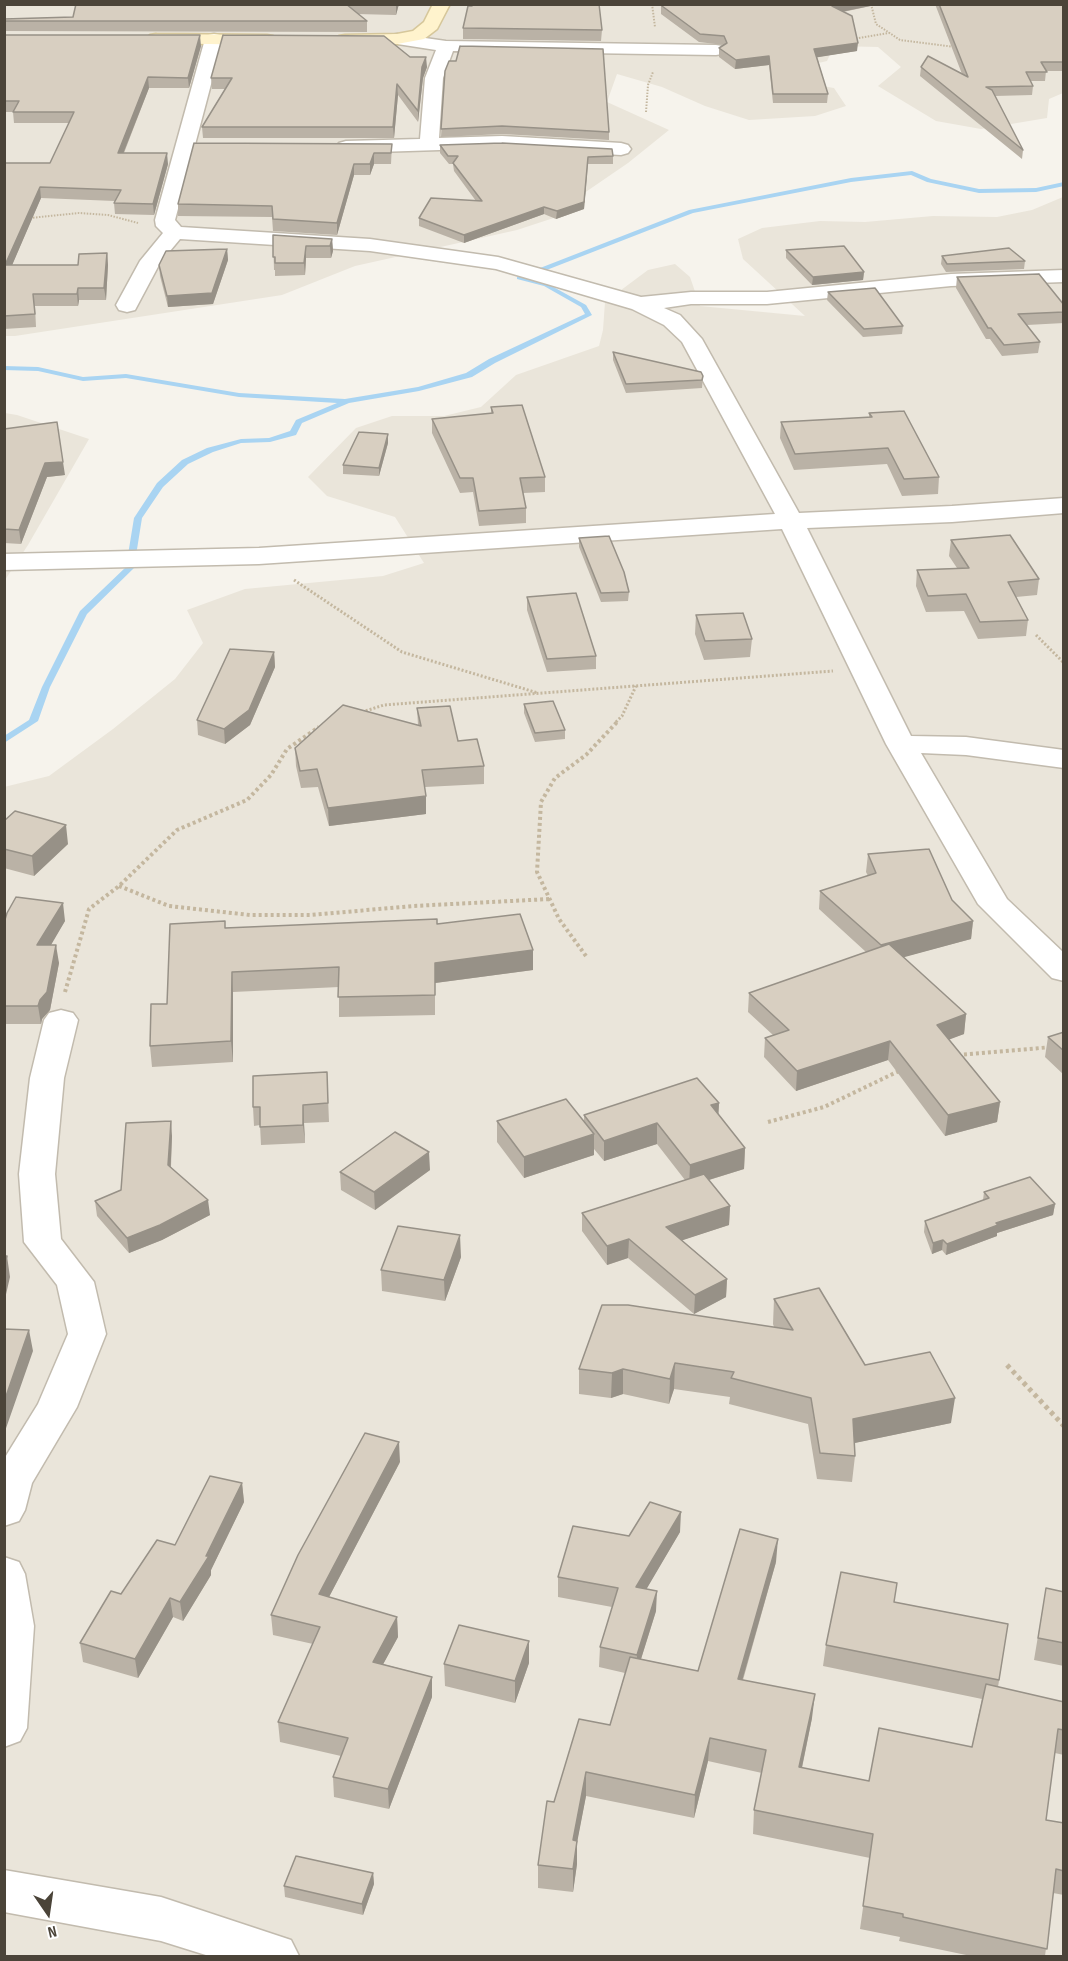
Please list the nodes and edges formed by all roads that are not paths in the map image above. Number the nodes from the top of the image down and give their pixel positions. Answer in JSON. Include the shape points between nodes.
{"nodes":[{"id":1,"x":442,"y":4,"type":"edge"},
{"id":2,"x":144,"y":39,"type":"edge"},
{"id":3,"x":214,"y":39,"type":"junction"},
{"id":4,"x":397,"y":39,"type":"junction"},
{"id":5,"x":285,"y":40,"type":"edge"},
{"id":6,"x":333,"y":40,"type":"edge"},
{"id":7,"x":446,"y":46,"type":"junction"},
{"id":8,"x":716,"y":50,"type":"dead end"},
{"id":9,"x":430,"y":145,"type":"junction"},
{"id":10,"x":185,"y":146,"type":"junction"},
{"id":11,"x":208,"y":146,"type":"edge"},
{"id":12,"x":327,"y":147,"type":"edge"},
{"id":13,"x":621,"y":149,"type":"dead end"},
{"id":14,"x":170,"y":228,"type":"junction"},
{"id":15,"x":1064,"y":276,"type":"edge"},
{"id":16,"x":640,"y":304,"type":"junction"},
{"id":17,"x":127,"y":305,"type":"dead end"},
{"id":18,"x":1064,"y":505,"type":"edge"},
{"id":19,"x":791,"y":520,"type":"junction"},
{"id":20,"x":4,"y":562,"type":"edge"},
{"id":21,"x":901,"y":744,"type":"junction"},
{"id":22,"x":1064,"y":759,"type":"edge"},
{"id":23,"x":1064,"y":971,"type":"edge"},
{"id":24,"x":61,"y":1020,"type":"road end"},
{"id":25,"x":4,"y":1510,"type":"edge"},
{"id":26,"x":4,"y":1574,"type":"edge"},
{"id":27,"x":4,"y":1728,"type":"edge"},
{"id":28,"x":4,"y":1891,"type":"edge"},
{"id":29,"x":274,"y":1956,"type":"edge"}],
"edges":[{"from":1,"to":4,"type":"street","via":[[431,25],[418,35]]},
{"from":2,"to":3,"type":"street"},
{"from":3,"to":5,"type":"street"},
{"from":3,"to":10,"type":"street"},
{"from":4,"to":6,"type":"street"},
{"from":4,"to":7,"type":"street"},
{"from":7,"to":8,"type":"street"},
{"from":7,"to":9,"type":"street","via":[[434,78]]},
{"from":9,"to":12,"type":"street"},
{"from":9,"to":13,"type":"street","via":[[502,142]]},
{"from":10,"to":11,"type":"street"},
{"from":10,"to":14,"type":"street"},
{"from":14,"to":16,"type":"street","via":[[195,235],[370,245],[498,263]]},
{"from":14,"to":17,"type":"street"},
{"from":15,"to":16,"type":"street","via":[[951,280],[767,298],[691,298]]},
{"from":16,"to":19,"type":"street","via":[[672,320],[691,339]]},
{"from":18,"to":19,"type":"street"},
{"from":19,"to":20,"type":"street","via":[[259,556]]},
{"from":19,"to":21,"type":"street"},
{"from":21,"to":22,"type":"street","via":[[966,746]]},
{"from":21,"to":23,"type":"street","via":[[994,904]]},
{"from":24,"to":25,"type":"street","via":[[47,1078],[37,1174],[43,1242],[75,1282],[87,1334],[57,1407],[12,1481]]},
{"from":26,"to":27,"type":"street","via":[[12,1626]]},
{"from":28,"to":29,"type":"street","via":[[161,1919]]}]}
